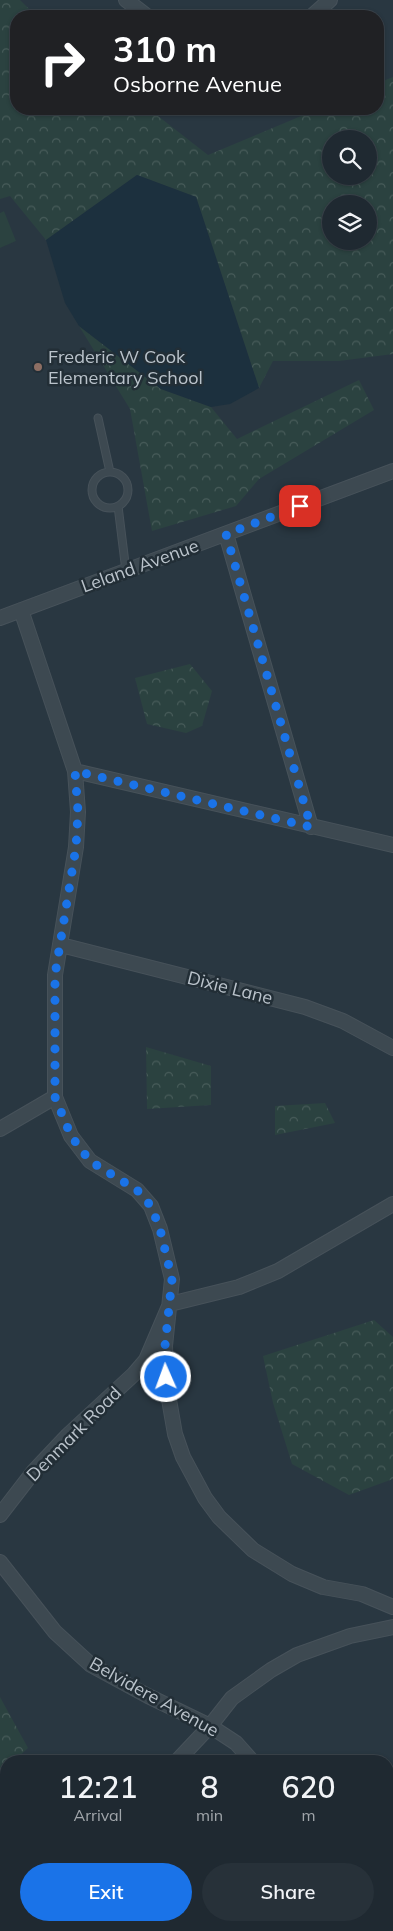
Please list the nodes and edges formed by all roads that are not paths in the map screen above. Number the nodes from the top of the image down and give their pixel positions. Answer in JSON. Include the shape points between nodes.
{"nodes":[{"id":1,"x":126,"y":0,"type":"edge"},
{"id":2,"x":330,"y":0,"type":"edge"},
{"id":3,"x":139,"y":10,"type":"edge"},
{"id":4,"x":319,"y":10,"type":"edge"},
{"id":5,"x":98,"y":418,"type":"dead end"},
{"id":6,"x":393,"y":471,"type":"edge"},
{"id":7,"x":110,"y":472,"type":"junction"},
{"id":8,"x":118,"y":506,"type":"junction"},
{"id":9,"x":226,"y":534,"type":"junction"},
{"id":10,"x":126,"y":571,"type":"junction"},
{"id":11,"x":21,"y":610,"type":"junction"},
{"id":12,"x":0,"y":618,"type":"edge"},
{"id":13,"x":75,"y":771,"type":"junction"},
{"id":14,"x":311,"y":827,"type":"junction"},
{"id":15,"x":393,"y":844,"type":"edge"},
{"id":16,"x":61,"y":945,"type":"junction"},
{"id":17,"x":393,"y":1048,"type":"edge"},
{"id":18,"x":55,"y":1097,"type":"junction"},
{"id":19,"x":0,"y":1129,"type":"edge"},
{"id":20,"x":393,"y":1204,"type":"edge"},
{"id":21,"x":170,"y":1304,"type":"junction"},
{"id":22,"x":0,"y":1515,"type":"edge"},
{"id":23,"x":0,"y":1562,"type":"edge"},
{"id":24,"x":393,"y":1607,"type":"edge"},
{"id":25,"x":393,"y":1626,"type":"edge"},
{"id":26,"x":210,"y":1726,"type":"junction"},
{"id":27,"x":182,"y":1755,"type":"edge"},
{"id":28,"x":247,"y":1755,"type":"edge"}],
"edges":[{"from":1,"to":3,"type":"street"},
{"from":2,"to":4,"type":"street"},
{"from":5,"to":7,"type":"lane"},
{"from":6,"to":9,"type":"street","name":"Leland Avenue"},
{"from":7,"to":8,"type":"lane","via":[[121,476],[127,486],[126,497]]},
{"from":7,"to":8,"type":"lane","via":[[104,472],[94,480],[94,497],[106,508]]},
{"from":8,"to":10,"type":"lane"},
{"from":9,"to":10,"type":"street","name":"Leland Avenue"},
{"from":9,"to":14,"type":"street"},
{"from":10,"to":11,"type":"street","name":"Leland Avenue"},
{"from":11,"to":12,"type":"street","name":"Leland Avenue"},
{"from":11,"to":13,"type":"street"},
{"from":13,"to":14,"type":"street"},
{"from":13,"to":16,"type":"street","via":[[76,847]]},
{"from":14,"to":15,"type":"street"},
{"from":16,"to":17,"type":"street","name":"Dixie Lane","via":[[305,1007],[343,1021]]},
{"from":16,"to":18,"type":"street","via":[[55,975]]},
{"from":18,"to":19,"type":"street"},
{"from":18,"to":21,"type":"street","via":[[71,1136],[90,1161],[137,1190],[151,1206],[172,1279]]},
{"from":20,"to":21,"type":"street","via":[[278,1271],[238,1287]]},
{"from":21,"to":22,"type":"street","name":"Denmark Road","via":[[146,1360],[34,1471]]},
{"from":21,"to":24,"type":"street","via":[[165,1346],[170,1412],[183,1457],[205,1498],[235,1534],[272,1563],[323,1587],[362,1594]]},
{"from":23,"to":26,"type":"street","name":"Belvidere Avenue","via":[[55,1632],[91,1665]]},
{"from":25,"to":26,"type":"street","via":[[350,1636],[297,1656],[271,1670],[232,1698]]},
{"from":26,"to":27,"type":"street"},
{"from":26,"to":28,"type":"street","name":"Belvidere Avenue","via":[[236,1743]]}]}
